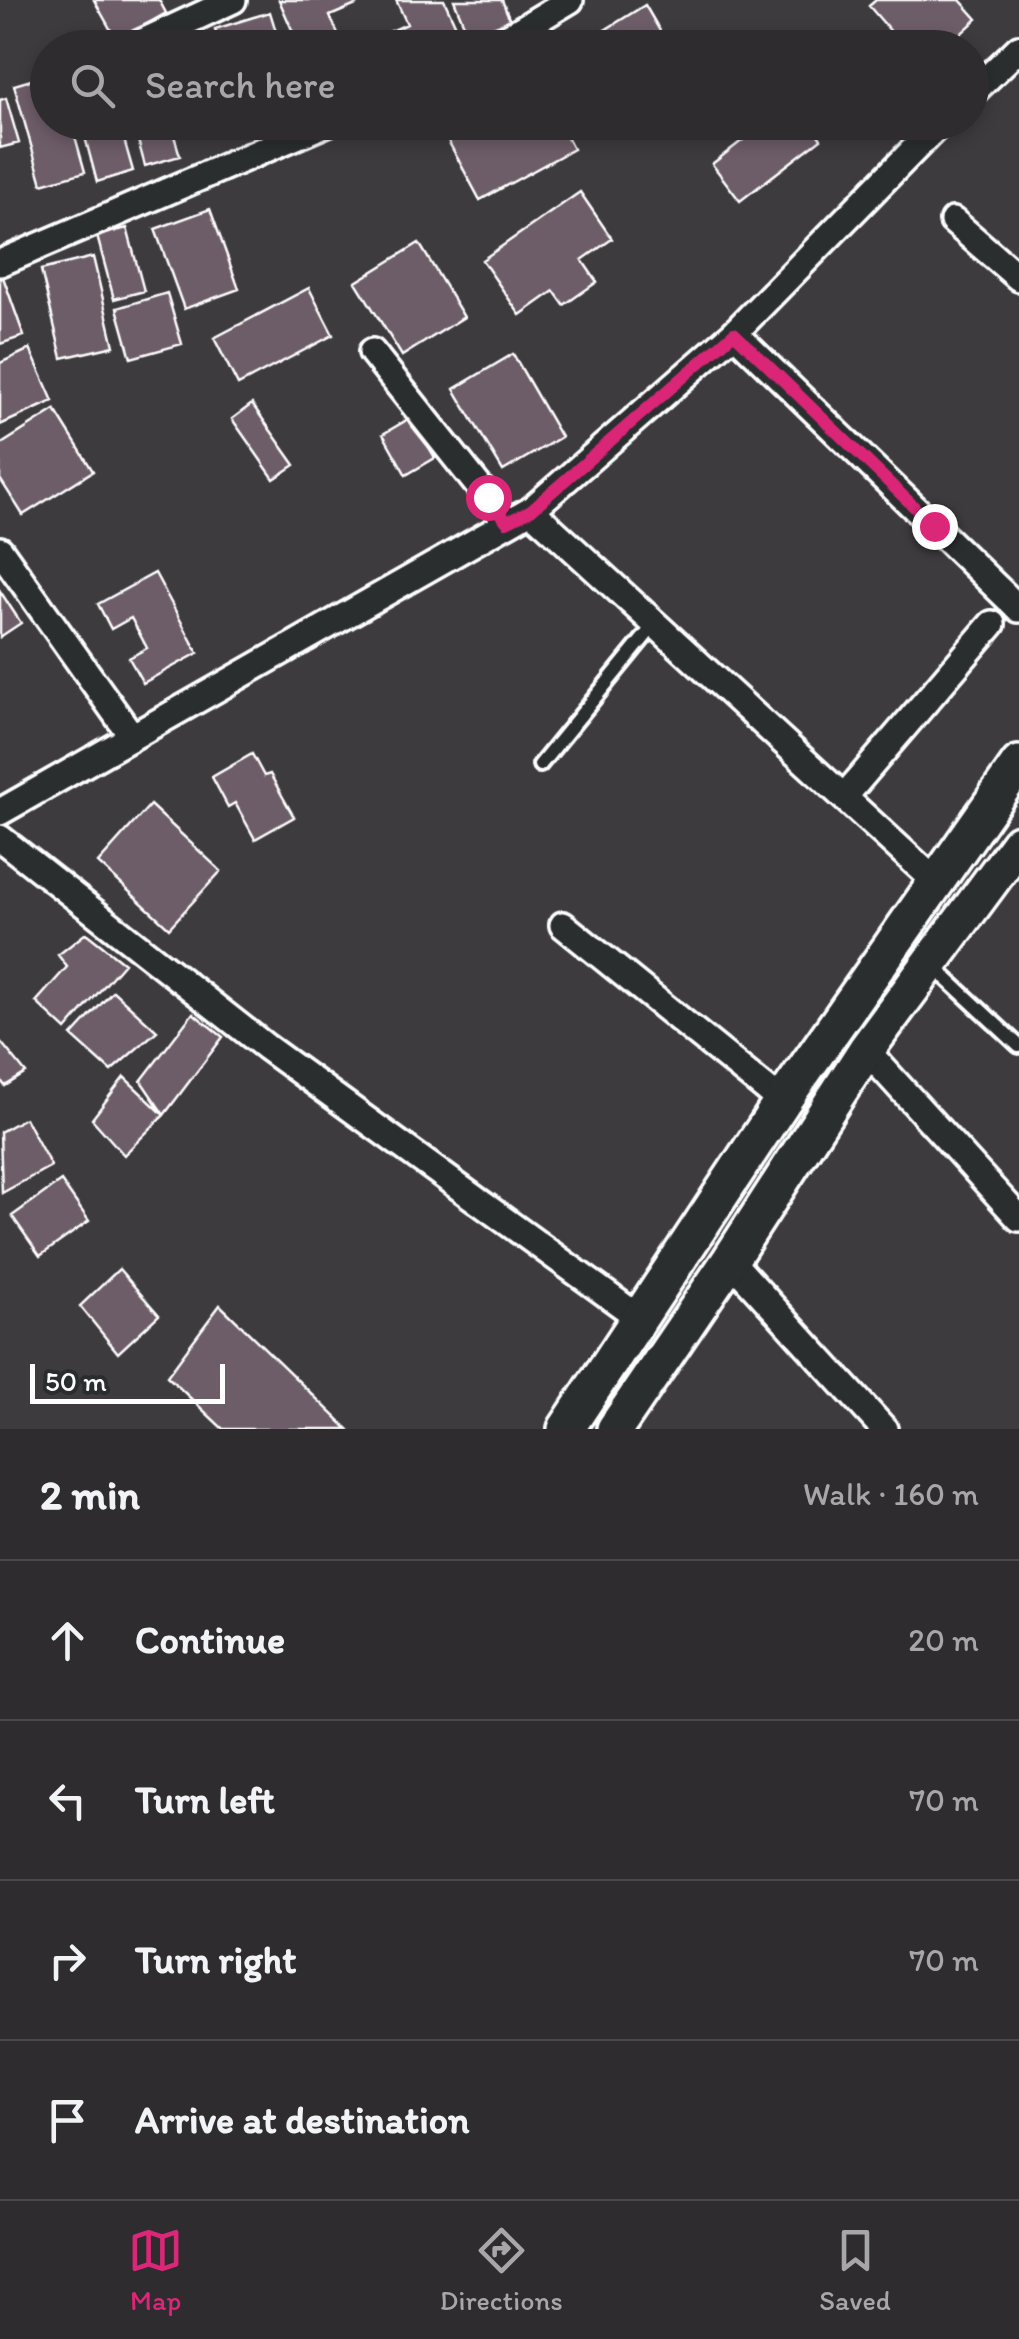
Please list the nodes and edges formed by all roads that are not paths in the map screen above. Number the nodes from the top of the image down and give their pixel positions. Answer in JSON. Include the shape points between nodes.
{"nodes":[{"id":1,"x":233,"y":0,"type":"edge"},
{"id":2,"x":570,"y":0,"type":"edge"},
{"id":3,"x":168,"y":30,"type":"edge"},
{"id":4,"x":520,"y":30,"type":"edge"},
{"id":5,"x":1019,"y":48,"type":"edge"},
{"id":6,"x":989,"y":77,"type":"edge"},
{"id":7,"x":286,"y":140,"type":"edge"},
{"id":8,"x":922,"y":140,"type":"edge"},
{"id":9,"x":953,"y":221,"type":"dead end"},
{"id":10,"x":0,"y":263,"type":"edge"},
{"id":11,"x":1019,"y":278,"type":"edge"},
{"id":12,"x":734,"y":333,"type":"junction"},
{"id":13,"x":372,"y":352,"type":"dead end"},
{"id":14,"x":531,"y":510,"type":"junction"},
{"id":15,"x":507,"y":522,"type":"junction"},
{"id":16,"x":0,"y":550,"type":"edge"},
{"id":17,"x":1019,"y":608,"type":"edge"},
{"id":18,"x":655,"y":624,"type":"junction"},
{"id":19,"x":992,"y":624,"type":"dead end"},
{"id":20,"x":131,"y":736,"type":"junction"},
{"id":21,"x":1019,"y":764,"type":"edge"},
{"id":22,"x":540,"y":765,"type":"dead end"},
{"id":23,"x":844,"y":798,"type":"junction"},
{"id":24,"x":0,"y":812,"type":"edge"},
{"id":25,"x":0,"y":838,"type":"edge"},
{"id":26,"x":1014,"y":863,"type":"edge"},
{"id":27,"x":935,"y":881,"type":"junction"},
{"id":28,"x":563,"y":925,"type":"dead end"},
{"id":29,"x":931,"y":963,"type":"junction"},
{"id":30,"x":1019,"y":1046,"type":"edge"},
{"id":31,"x":866,"y":1050,"type":"junction"},
{"id":32,"x":782,"y":1102,"type":"junction"},
{"id":33,"x":1019,"y":1218,"type":"edge"},
{"id":34,"x":730,"y":1260,"type":"junction"},
{"id":35,"x":638,"y":1316,"type":"junction"},
{"id":36,"x":566,"y":1429,"type":"edge"},
{"id":37,"x":615,"y":1429,"type":"edge"},
{"id":38,"x":884,"y":1429,"type":"edge"}],
"edges":[{"from":1,"to":3,"type":"street"},
{"from":2,"to":4,"type":"street"},
{"from":5,"to":6,"type":"street"},
{"from":7,"to":10,"type":"street"},
{"from":8,"to":12,"type":"street"},
{"from":9,"to":11,"type":"street"},
{"from":12,"to":14,"type":"street"},
{"from":12,"to":17,"type":"street"},
{"from":13,"to":15,"type":"street"},
{"from":14,"to":15,"type":"street"},
{"from":14,"to":18,"type":"street"},
{"from":15,"to":20,"type":"street"},
{"from":16,"to":20,"type":"street"},
{"from":18,"to":22,"type":"lane"},
{"from":18,"to":23,"type":"street"},
{"from":19,"to":23,"type":"street"},
{"from":20,"to":24,"type":"street"},
{"from":21,"to":27,"type":"main road"},
{"from":23,"to":27,"type":"street"},
{"from":25,"to":35,"type":"street","via":[[266,1046]]},
{"from":26,"to":29,"type":"main road"},
{"from":27,"to":32,"type":"main road"},
{"from":28,"to":32,"type":"street"},
{"from":29,"to":30,"type":"lane"},
{"from":29,"to":31,"type":"main road"},
{"from":31,"to":33,"type":"street"},
{"from":31,"to":34,"type":"main road"},
{"from":32,"to":35,"type":"main road"},
{"from":34,"to":37,"type":"main road"},
{"from":34,"to":38,"type":"street"},
{"from":35,"to":36,"type":"main road"}]}
